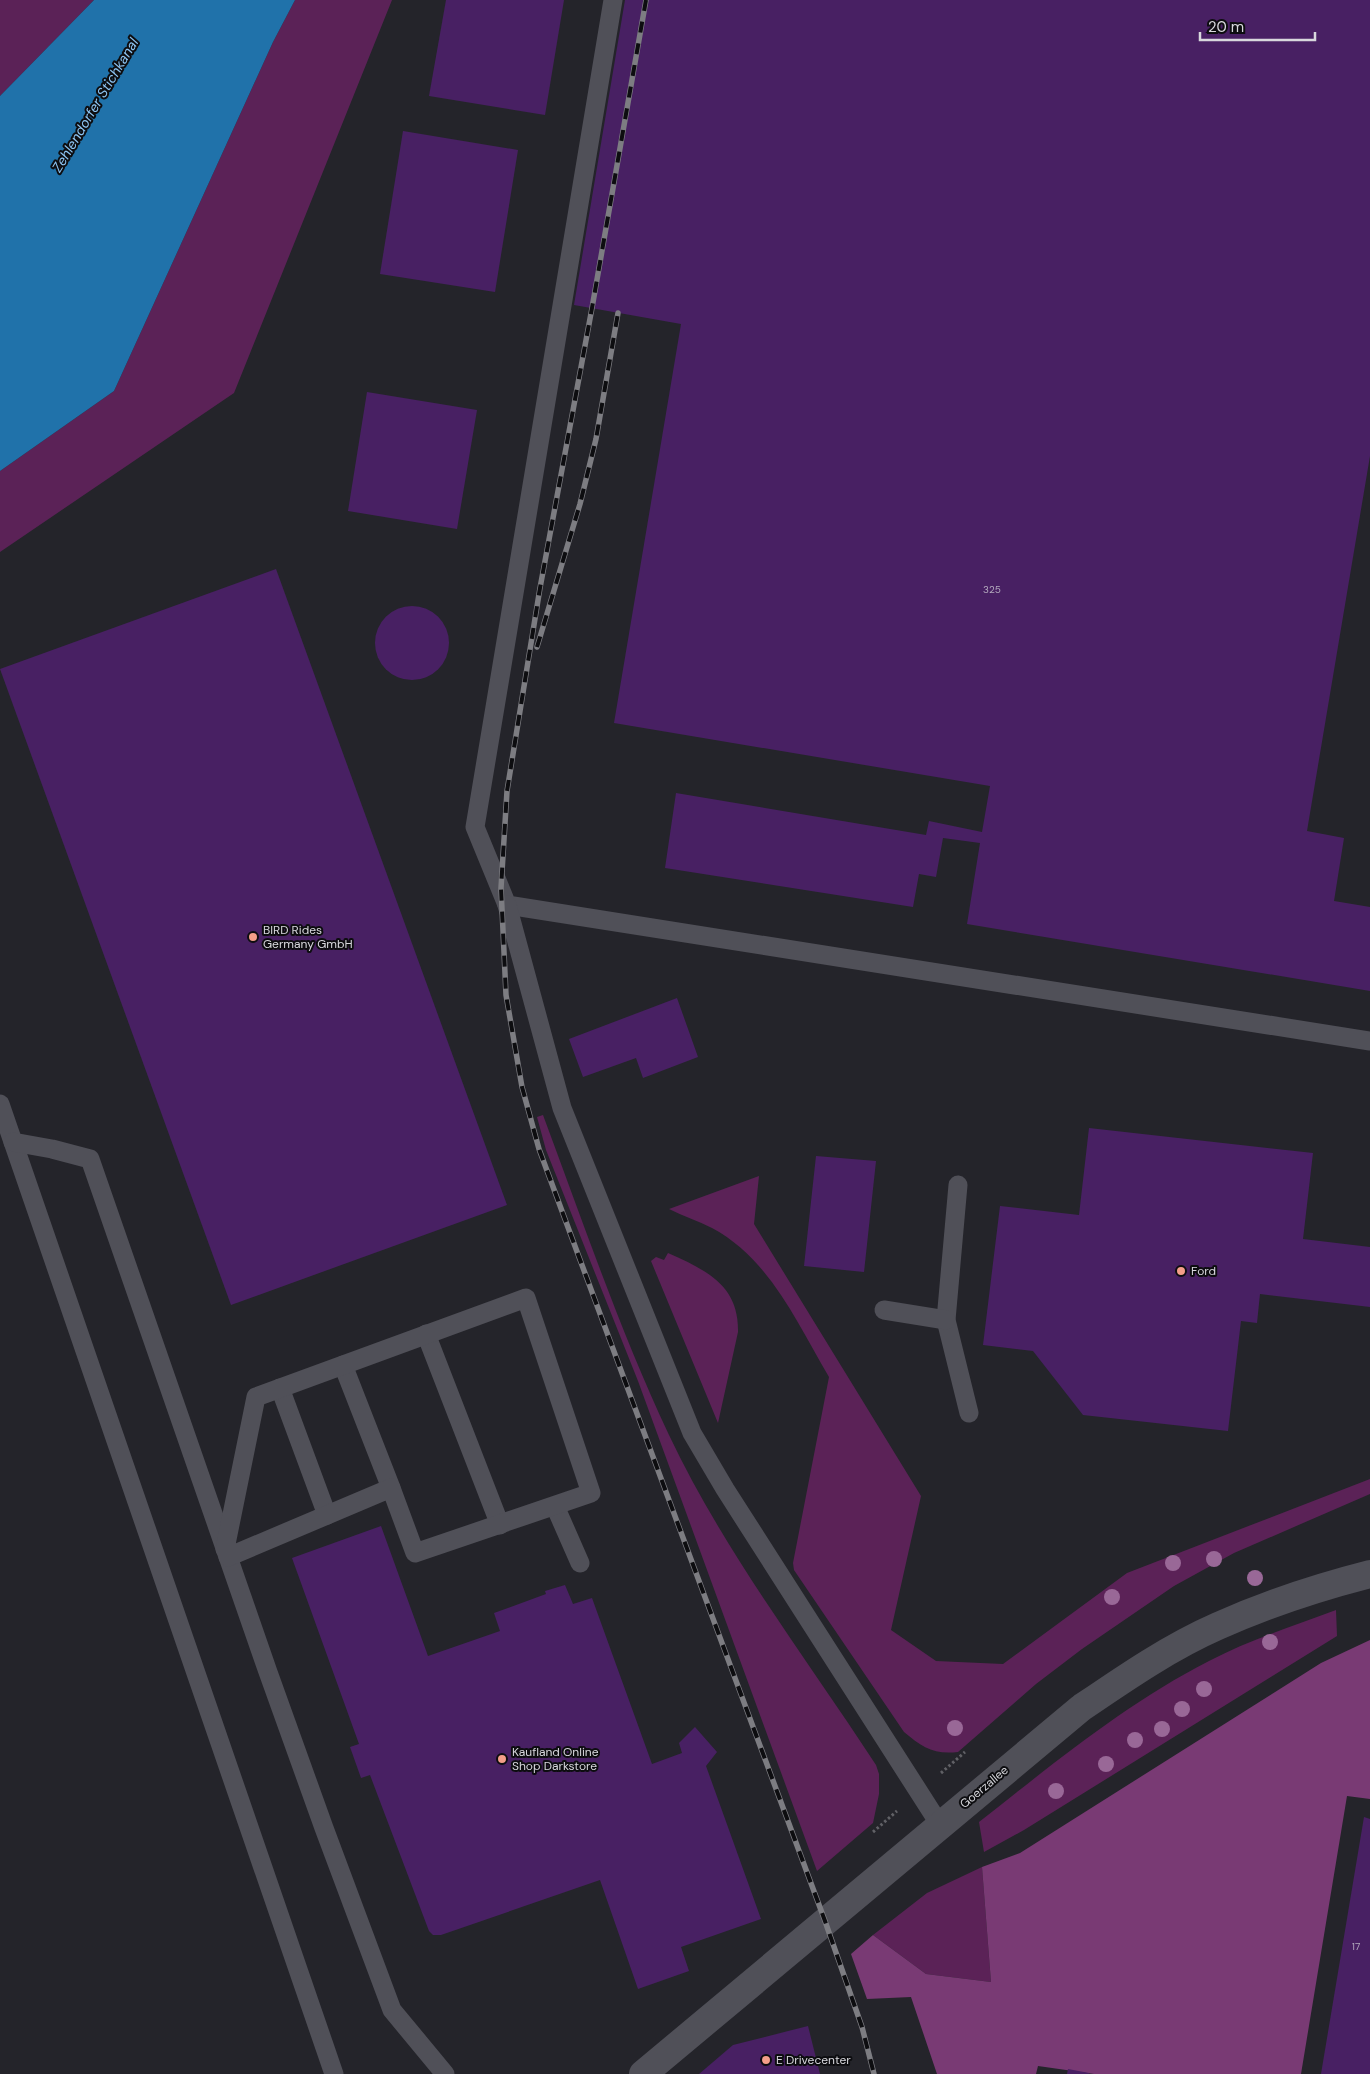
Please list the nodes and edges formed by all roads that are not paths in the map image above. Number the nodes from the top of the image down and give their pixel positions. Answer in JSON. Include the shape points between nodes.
{"nodes":[{"id":1,"x":613,"y":0,"type":"edge"},
{"id":2,"x":507,"y":905,"type":"junction"},
{"id":3,"x":1370,"y":1041,"type":"edge"},
{"id":4,"x":0,"y":1104,"type":"edge"},
{"id":5,"x":13,"y":1142,"type":"junction"},
{"id":6,"x":958,"y":1185,"type":"dead end"},
{"id":7,"x":884,"y":1310,"type":"dead end"},
{"id":8,"x":946,"y":1320,"type":"junction"},
{"id":9,"x":426,"y":1334,"type":"junction"},
{"id":10,"x":343,"y":1365,"type":"junction"},
{"id":11,"x":280,"y":1388,"type":"junction"},
{"id":12,"x":969,"y":1413,"type":"dead end"},
{"id":13,"x":391,"y":1488,"type":"junction"},
{"id":14,"x":555,"y":1506,"type":"junction"},
{"id":15,"x":327,"y":1515,"type":"junction"},
{"id":16,"x":500,"y":1525,"type":"junction"},
{"id":17,"x":226,"y":1553,"type":"junction"},
{"id":18,"x":580,"y":1563,"type":"dead end"},
{"id":19,"x":1370,"y":1574,"type":"edge"},
{"id":20,"x":940,"y":1825,"type":"junction"},
{"id":21,"x":334,"y":2074,"type":"edge"},
{"id":22,"x":445,"y":2074,"type":"edge"},
{"id":23,"x":643,"y":2074,"type":"edge"}],
"edges":[{"from":1,"to":2,"type":"lane","via":[[475,827]]},
{"from":2,"to":3,"type":"lane"},
{"from":2,"to":20,"type":"lane","via":[[562,1108],[692,1433]]},
{"from":4,"to":5,"type":"lane"},
{"from":5,"to":17,"type":"lane","via":[[52,1148],[90,1159]]},
{"from":5,"to":21,"type":"lane"},
{"from":6,"to":8,"type":"lane"},
{"from":7,"to":8,"type":"lane"},
{"from":8,"to":12,"type":"lane"},
{"from":9,"to":10,"type":"lane"},
{"from":9,"to":14,"type":"lane","via":[[526,1298],[591,1493]]},
{"from":9,"to":16,"type":"lane"},
{"from":10,"to":11,"type":"lane"},
{"from":10,"to":13,"type":"lane"},
{"from":11,"to":15,"type":"lane"},
{"from":11,"to":17,"type":"lane","via":[[256,1397]]},
{"from":13,"to":15,"type":"lane"},
{"from":13,"to":16,"type":"lane","via":[[415,1553]]},
{"from":14,"to":16,"type":"lane"},
{"from":14,"to":18,"type":"lane"},
{"from":15,"to":17,"type":"lane"},
{"from":17,"to":22,"type":"lane","via":[[392,2010]]},
{"from":19,"to":20,"type":"main road","name":"Goerzallee","via":[[1279,1602],[1217,1626],[1173,1649],[1081,1708]]},
{"from":20,"to":23,"type":"main road","name":"Goerzallee"}]}
